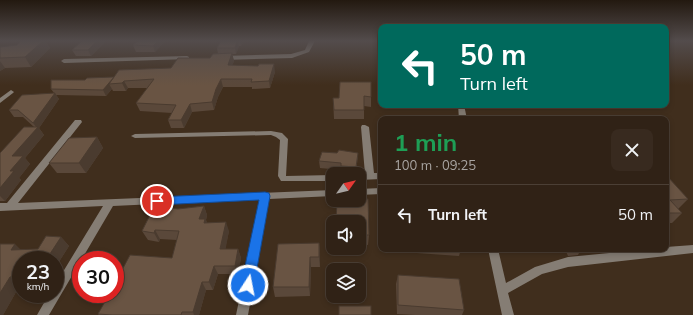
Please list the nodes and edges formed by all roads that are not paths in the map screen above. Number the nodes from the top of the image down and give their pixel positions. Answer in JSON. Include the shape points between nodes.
{"nodes":[{"id":1,"x":293,"y":56,"type":"edge"},
{"id":2,"x":197,"y":58,"type":"edge"},
{"id":3,"x":213,"y":58,"type":"edge"},
{"id":4,"x":64,"y":61,"type":"dead end"},
{"id":5,"x":11,"y":92,"type":"dead end"},
{"id":6,"x":0,"y":101,"type":"edge"},
{"id":7,"x":78,"y":122,"type":"dead end"},
{"id":8,"x":365,"y":127,"type":"dead end"},
{"id":9,"x":135,"y":136,"type":"dead end"},
{"id":10,"x":378,"y":176,"type":"edge"},
{"id":11,"x":366,"y":177,"type":"edge"},
{"id":12,"x":370,"y":177,"type":"junction"},
{"id":13,"x":326,"y":178,"type":"edge"},
{"id":14,"x":378,"y":191,"type":"edge"},
{"id":15,"x":366,"y":192,"type":"edge"},
{"id":16,"x":326,"y":193,"type":"edge"},
{"id":17,"x":265,"y":196,"type":"junction"},
{"id":18,"x":110,"y":203,"type":"junction"},
{"id":19,"x":4,"y":207,"type":"edge"},
{"id":20,"x":693,"y":249,"type":"edge"},
{"id":21,"x":669,"y":251,"type":"edge"},
{"id":22,"x":494,"y":252,"type":"edge"},
{"id":23,"x":664,"y":252,"type":"edge"},
{"id":24,"x":502,"y":291,"type":"junction"},
{"id":25,"x":43,"y":315,"type":"edge"},
{"id":26,"x":242,"y":315,"type":"edge"},
{"id":27,"x":508,"y":315,"type":"edge"}],
"edges":[{"from":1,"to":3,"type":"street"},
{"from":2,"to":4,"type":"street"},
{"from":5,"to":6,"type":"street"},
{"from":7,"to":19,"type":"street"},
{"from":8,"to":12,"type":"street"},
{"from":9,"to":13,"type":"street","via":[[271,133],[284,139],[284,178]]},
{"from":10,"to":12,"type":"street"},
{"from":11,"to":12,"type":"street"},
{"from":14,"to":15,"type":"street"},
{"from":16,"to":17,"type":"street"},
{"from":17,"to":18,"type":"street"},
{"from":17,"to":26,"type":"street"},
{"from":18,"to":19,"type":"street"},
{"from":18,"to":25,"type":"street"},
{"from":20,"to":21,"type":"street"},
{"from":22,"to":24,"type":"street"},
{"from":23,"to":24,"type":"street","via":[[568,262],[539,270]]},
{"from":24,"to":27,"type":"street"}]}
